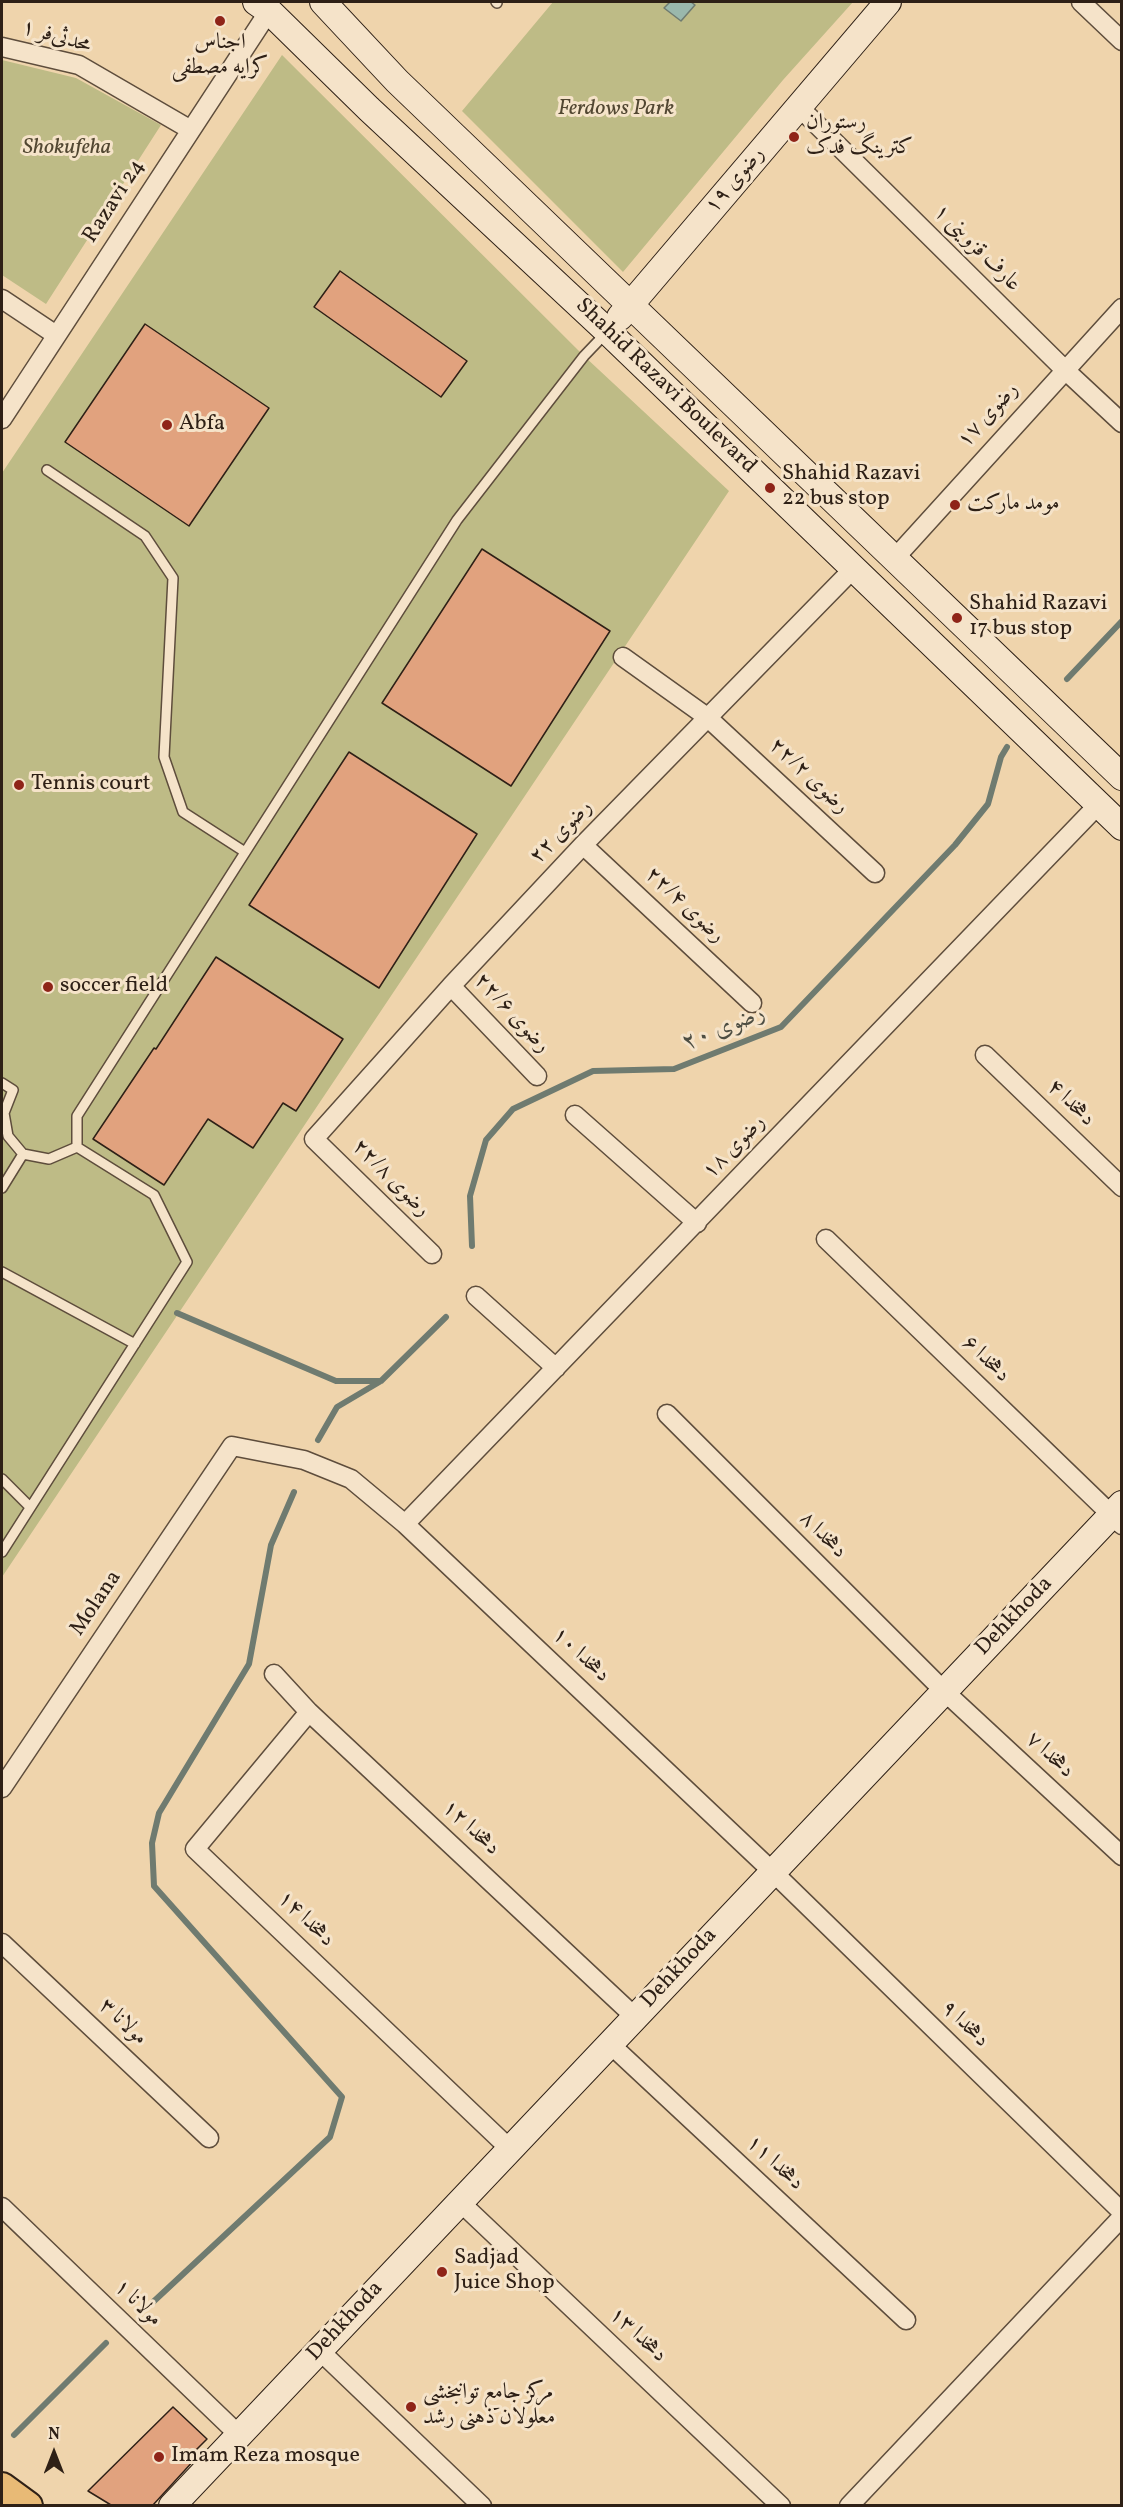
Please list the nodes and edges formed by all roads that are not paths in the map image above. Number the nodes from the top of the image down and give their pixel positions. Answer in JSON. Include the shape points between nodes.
{"nodes":[{"id":1,"x":323,"y":2,"type":"edge"},
{"id":2,"x":888,"y":2,"type":"edge"},
{"id":3,"x":1081,"y":2,"type":"edge"},
{"id":4,"x":262,"y":6,"type":"edge"},
{"id":5,"x":1122,"y":41,"type":"edge"},
{"id":6,"x":2,"y":47,"type":"edge"},
{"id":7,"x":799,"y":107,"type":"junction"},
{"id":8,"x":191,"y":130,"type":"junction"},
{"id":9,"x":2,"y":299,"type":"edge"},
{"id":10,"x":631,"y":305,"type":"junction"},
{"id":11,"x":1122,"y":308,"type":"edge"},
{"id":12,"x":607,"y":332,"type":"junction"},
{"id":13,"x":56,"y":335,"type":"junction"},
{"id":14,"x":1064,"y":369,"type":"junction"},
{"id":15,"x":2,"y":419,"type":"edge"},
{"id":16,"x":1122,"y":423,"type":"edge"},
{"id":17,"x":47,"y":470,"type":"dead end"},
{"id":18,"x":895,"y":558,"type":"junction"},
{"id":19,"x":854,"y":568,"type":"junction"},
{"id":20,"x":623,"y":657,"type":"dead end"},
{"id":21,"x":707,"y":717,"type":"junction"},
{"id":22,"x":1122,"y":777,"type":"edge"},
{"id":23,"x":1098,"y":805,"type":"junction"},
{"id":24,"x":1122,"y":827,"type":"edge"},
{"id":25,"x":583,"y":845,"type":"junction"},
{"id":26,"x":245,"y":852,"type":"junction"},
{"id":27,"x":875,"y":873,"type":"dead end"},
{"id":28,"x":451,"y":986,"type":"junction"},
{"id":29,"x":752,"y":1003,"type":"dead end"},
{"id":30,"x":985,"y":1055,"type":"dead end"},
{"id":31,"x":537,"y":1076,"type":"dead end"},
{"id":32,"x":2,"y":1083,"type":"edge"},
{"id":33,"x":575,"y":1115,"type":"dead end"},
{"id":34,"x":314,"y":1139,"type":"joint"},
{"id":35,"x":77,"y":1147,"type":"junction"},
{"id":36,"x":23,"y":1154,"type":"junction"},
{"id":37,"x":1122,"y":1187,"type":"edge"},
{"id":38,"x":2,"y":1188,"type":"edge"},
{"id":39,"x":697,"y":1223,"type":"junction"},
{"id":40,"x":826,"y":1239,"type":"dead end"},
{"id":41,"x":432,"y":1254,"type":"dead end"},
{"id":42,"x":2,"y":1272,"type":"edge"},
{"id":43,"x":476,"y":1296,"type":"dead end"},
{"id":44,"x":135,"y":1344,"type":"junction"},
{"id":45,"x":556,"y":1368,"type":"junction"},
{"id":46,"x":667,"y":1414,"type":"dead end"},
{"id":47,"x":232,"y":1446,"type":"joint"},
{"id":48,"x":2,"y":1479,"type":"edge"},
{"id":49,"x":30,"y":1507,"type":"junction"},
{"id":50,"x":1118,"y":1515,"type":"edge"},
{"id":51,"x":405,"y":1524,"type":"junction"},
{"id":52,"x":2,"y":1552,"type":"edge"},
{"id":53,"x":274,"y":1674,"type":"dead end"},
{"id":54,"x":944,"y":1691,"type":"junction"},
{"id":55,"x":309,"y":1712,"type":"junction"},
{"id":56,"x":2,"y":1788,"type":"edge"},
{"id":57,"x":1122,"y":1856,"type":"edge"},
{"id":58,"x":773,"y":1872,"type":"junction"},
{"id":59,"x":2,"y":1943,"type":"edge"},
{"id":60,"x":635,"y":2017,"type":"junction"},
{"id":61,"x":610,"y":2044,"type":"junction"},
{"id":62,"x":209,"y":2138,"type":"dead end"},
{"id":63,"x":510,"y":2149,"type":"junction"},
{"id":64,"x":460,"y":2202,"type":"junction"},
{"id":65,"x":2,"y":2207,"type":"edge"},
{"id":66,"x":1122,"y":2212,"type":"edge"},
{"id":67,"x":1122,"y":2217,"type":"edge"},
{"id":68,"x":906,"y":2320,"type":"dead end"},
{"id":69,"x":320,"y":2350,"type":"junction"},
{"id":70,"x":239,"y":2435,"type":"junction"},
{"id":71,"x":2,"y":2487,"type":"edge"},
{"id":72,"x":28,"y":2505,"type":"edge"},
{"id":73,"x":172,"y":2505,"type":"edge"},
{"id":74,"x":482,"y":2505,"type":"edge"},
{"id":75,"x":781,"y":2505,"type":"edge"},
{"id":76,"x":849,"y":2505,"type":"edge"}],
"edges":[{"from":1,"to":10,"type":"street","name":"Shahid Razavi Boulevard","via":[[397,81]]},
{"from":2,"to":7,"type":"street","name":"رضوی ۱۹"},
{"from":3,"to":5,"type":"street"},
{"from":4,"to":8,"type":"street","name":"Razavi 24"},
{"from":4,"to":12,"type":"street","name":"Shahid Razavi Boulevard"},
{"from":6,"to":8,"type":"street","name":"محدثی‌فر ۱","via":[[78,65]]},
{"from":7,"to":10,"type":"street","name":"رضوی ۱۹"},
{"from":7,"to":14,"type":"street","name":"عارف قزوینی ۱"},
{"from":8,"to":13,"type":"street","name":"Razavi 24"},
{"from":9,"to":13,"type":"street"},
{"from":10,"to":12,"type":"street","name":"رضوی ۱۹"},
{"from":10,"to":18,"type":"street","name":"Shahid Razavi Boulevard"},
{"from":11,"to":14,"type":"street","name":"رضوی ۱۷"},
{"from":12,"to":19,"type":"street","name":"Shahid Razavi Boulevard"},
{"from":12,"to":26,"type":"lane","via":[[584,356],[458,520]]},
{"from":13,"to":15,"type":"street","name":"Razavi 24"},
{"from":14,"to":16,"type":"street","name":"عارف قزوینی ۱"},
{"from":14,"to":18,"type":"street","name":"رضوی ۱۷"},
{"from":17,"to":26,"type":"lane","via":[[145,536],[173,578],[164,757],[183,812]]},
{"from":18,"to":22,"type":"street","name":"Shahid Razavi Boulevard"},
{"from":19,"to":21,"type":"street","name":"رضوی ۲۲"},
{"from":19,"to":23,"type":"street","name":"Shahid Razavi Boulevard"},
{"from":20,"to":21,"type":"street","name":"رضوی ۲۲/۲"},
{"from":21,"to":25,"type":"street","name":"رضوی ۲۲"},
{"from":21,"to":27,"type":"street","name":"رضوی ۲۲/۲"},
{"from":23,"to":24,"type":"street","name":"Shahid Razavi Boulevard"},
{"from":23,"to":39,"type":"street","name":"رضوی ۱۸"},
{"from":25,"to":28,"type":"street","name":"رضوی ۲۲"},
{"from":25,"to":29,"type":"street","name":"رضوی ۲۲/۴"},
{"from":26,"to":35,"type":"lane","via":[[77,1116]]},
{"from":28,"to":31,"type":"street","name":"رضوی ۲۲/۶"},
{"from":28,"to":34,"type":"street","name":"رضوی ۲۲"},
{"from":30,"to":37,"type":"street","name":"دهخدا ۴"},
{"from":32,"to":36,"type":"lane","via":[[13,1090],[4,1113],[8,1136]]},
{"from":33,"to":39,"type":"street"},
{"from":34,"to":41,"type":"street","name":"رضوی ۲۲/۸"},
{"from":35,"to":36,"type":"lane","via":[[49,1159]]},
{"from":35,"to":44,"type":"lane","via":[[154,1195],[187,1262]]},
{"from":36,"to":38,"type":"lane"},
{"from":39,"to":45,"type":"street","name":"رضوی ۱۸"},
{"from":40,"to":50,"type":"street","name":"دهخدا ۶"},
{"from":42,"to":44,"type":"lane"},
{"from":43,"to":45,"type":"street"},
{"from":44,"to":49,"type":"lane"},
{"from":45,"to":51,"type":"street","name":"رضوی ۱۸"},
{"from":46,"to":54,"type":"street","name":"دهخدا ۸"},
{"from":47,"to":51,"type":"street","name":"دهخدا ۱۰","via":[[304,1460],[351,1479]]},
{"from":47,"to":56,"type":"street","name":"Molana"},
{"from":48,"to":49,"type":"lane"},
{"from":49,"to":52,"type":"lane"},
{"from":50,"to":54,"type":"street","name":"Dehkhoda"},
{"from":51,"to":58,"type":"street","name":"دهخدا ۱۰"},
{"from":53,"to":55,"type":"street","name":"دهخدا ۱۲"},
{"from":54,"to":57,"type":"street","name":"دهخدا ۷"},
{"from":54,"to":58,"type":"street","name":"Dehkhoda"},
{"from":55,"to":60,"type":"street","name":"دهخدا ۱۲"},
{"from":55,"to":63,"type":"street","name":"دهخدا ۱۴","via":[[195,1850]]},
{"from":58,"to":60,"type":"street","name":"Dehkhoda"},
{"from":58,"to":66,"type":"street","name":"دهخدا ۹"},
{"from":59,"to":62,"type":"street","name":"مولانا ۳"},
{"from":60,"to":61,"type":"street","name":"Dehkhoda"},
{"from":61,"to":63,"type":"street","name":"Dehkhoda"},
{"from":61,"to":68,"type":"street","name":"دهخدا ۱۱"},
{"from":63,"to":64,"type":"street","name":"Dehkhoda"},
{"from":64,"to":69,"type":"street","name":"Dehkhoda"},
{"from":64,"to":75,"type":"street","name":"دهخدا ۱۳"},
{"from":65,"to":70,"type":"street","name":"مولانا ۱"},
{"from":67,"to":76,"type":"street"},
{"from":69,"to":70,"type":"street","name":"Dehkhoda"},
{"from":69,"to":74,"type":"street"},
{"from":70,"to":73,"type":"street","name":"Dehkhoda"},
{"from":71,"to":72,"type":"main road"}]}
